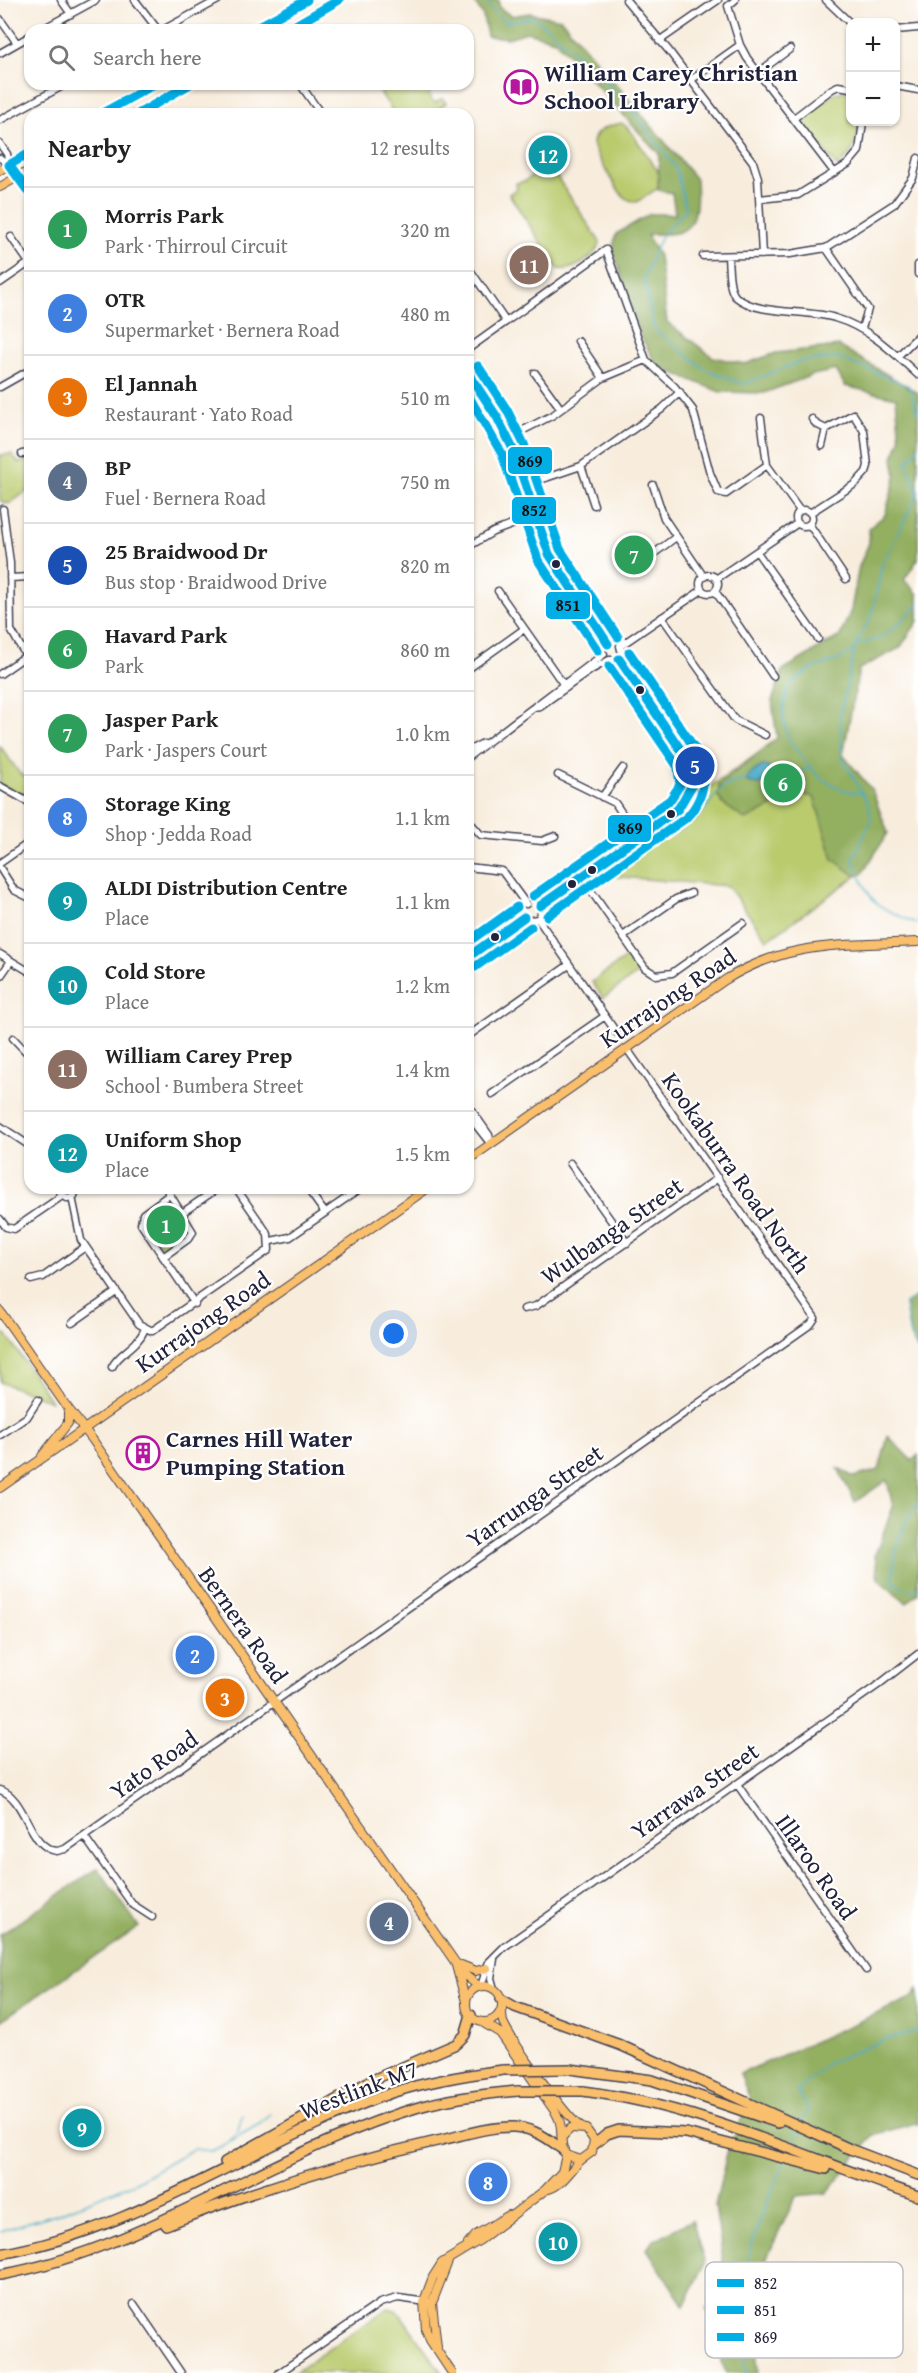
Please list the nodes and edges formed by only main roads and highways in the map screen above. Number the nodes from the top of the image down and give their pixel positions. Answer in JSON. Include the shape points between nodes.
{"nodes":[{"id":1,"x":297,"y":0,"type":"edge"},
{"id":2,"x":307,"y":0,"type":"edge"},
{"id":3,"x":339,"y":0,"type":"edge"},
{"id":4,"x":265,"y":23,"type":"joint"},
{"id":5,"x":297,"y":24,"type":"edge"},
{"id":6,"x":144,"y":90,"type":"edge"},
{"id":7,"x":179,"y":90,"type":"edge"},
{"id":8,"x":112,"y":108,"type":"edge"},
{"id":9,"x":146,"y":108,"type":"edge"},
{"id":10,"x":24,"y":156,"type":"edge"},
{"id":11,"x":0,"y":170,"type":"edge"},
{"id":12,"x":24,"y":174,"type":"edge"},
{"id":13,"x":0,"y":187,"type":"edge"},
{"id":14,"x":918,"y":942,"type":"edge"},
{"id":15,"x":474,"y":1156,"type":"edge"},
{"id":16,"x":419,"y":1194,"type":"edge"},
{"id":17,"x":0,"y":1311,"type":"edge"},
{"id":18,"x":67,"y":1407,"type":"junction"},
{"id":19,"x":84,"y":1429,"type":"junction"},
{"id":20,"x":39,"y":1461,"type":"junction"},
{"id":21,"x":0,"y":1488,"type":"edge"},
{"id":22,"x":458,"y":1963,"type":"junction"},
{"id":23,"x":487,"y":1968,"type":"road end"},
{"id":24,"x":481,"y":1987,"type":"junction"},
{"id":25,"x":466,"y":2002,"type":"junction"},
{"id":26,"x":501,"y":2004,"type":"junction"},
{"id":27,"x":471,"y":2015,"type":"junction"},
{"id":28,"x":482,"y":2022,"type":"junction"},
{"id":29,"x":721,"y":2096,"type":"junction"},
{"id":30,"x":582,"y":2127,"type":"junction"},
{"id":31,"x":563,"y":2136,"type":"junction"},
{"id":32,"x":595,"y":2144,"type":"junction"},
{"id":33,"x":564,"y":2152,"type":"junction"},
{"id":34,"x":581,"y":2160,"type":"junction"},
{"id":35,"x":918,"y":2175,"type":"edge"},
{"id":36,"x":878,"y":2182,"type":"junction"},
{"id":37,"x":545,"y":2190,"type":"junction"},
{"id":38,"x":918,"y":2196,"type":"edge"},
{"id":39,"x":16,"y":2251,"type":"junction"},
{"id":40,"x":0,"y":2254,"type":"edge"},
{"id":41,"x":74,"y":2258,"type":"junction"},
{"id":42,"x":0,"y":2276,"type":"edge"},
{"id":43,"x":452,"y":2373,"type":"edge"}],
"edges":[{"from":1,"to":4,"type":"main road"},
{"from":2,"to":4,"type":"main road"},
{"from":3,"to":5,"type":"main road"},
{"from":6,"to":8,"type":"main road"},
{"from":7,"to":9,"type":"main road"},
{"from":10,"to":11,"type":"main road"},
{"from":12,"to":13,"type":"main road"},
{"from":14,"to":15,"type":"main road","name":"Kurrajong Road","via":[[804,949],[761,960],[725,980]]},
{"from":16,"to":19,"type":"main road","name":"Kurrajong Road"},
{"from":17,"to":18,"type":"main road","name":"Bernera Road"},
{"from":18,"to":19,"type":"main road","name":"Bernera Road"},
{"from":18,"to":20,"type":"main road","via":[[68,1423]]},
{"from":19,"to":20,"type":"main road","name":"Kurrajong Road"},
{"from":19,"to":22,"type":"main road","name":"Bernera Road"},
{"from":20,"to":21,"type":"main road","name":"Kurrajong Road"},
{"from":22,"to":23,"type":"main road","via":[[476,1971]]},
{"from":22,"to":24,"type":"main road","name":"Bernera Road","via":[[466,1976]]},
{"from":22,"to":25,"type":"main road","name":"Bernera Road"},
{"from":24,"to":25,"type":"main road","via":[[471,1992]]},
{"from":24,"to":26,"type":"main road","via":[[494,1989]]},
{"from":25,"to":27,"type":"main road"},
{"from":26,"to":28,"type":"main road","via":[[496,2017]]},
{"from":26,"to":29,"type":"highway","via":[[620,2045]]},
{"from":26,"to":30,"type":"main road","via":[[504,2023],[514,2039],[568,2116]]},
{"from":27,"to":28,"type":"main road"},
{"from":27,"to":39,"type":"highway","via":[[466,2032],[456,2044],[389,2071],[163,2194]]},
{"from":28,"to":31,"type":"main road","via":[[500,2033],[542,2091],[561,2121]]},
{"from":29,"to":35,"type":"highway","name":"Westlink M7"},
{"from":29,"to":39,"type":"highway","name":"Westlink M7","bridge":true,"via":[[652,2080],[570,2069],[503,2070],[441,2080],[382,2097],[106,2223]]},
{"from":30,"to":31,"type":"main road","via":[[571,2128]]},
{"from":30,"to":32,"type":"main road","via":[[591,2133]]},
{"from":31,"to":33,"type":"main road"},
{"from":32,"to":34,"type":"main road","via":[[590,2155]]},
{"from":32,"to":36,"type":"highway","via":[[619,2130],[705,2136]]},
{"from":33,"to":34,"type":"main road"},
{"from":33,"to":37,"type":"main road","via":[[562,2172]]},
{"from":33,"to":41,"type":"highway","via":[[537,2133],[512,2127],[412,2147],[291,2179],[108,2249]]},
{"from":34,"to":37,"type":"main road","via":[[562,2182]]},
{"from":36,"to":38,"type":"highway","name":"Westlink M7"},
{"from":36,"to":41,"type":"highway","name":"Westlink M7","bridge":true,"via":[[648,2102],[583,2091],[518,2091],[435,2103],[385,2118]]},
{"from":37,"to":43,"type":"main road","via":[[484,2230],[449,2259],[428,2302],[437,2349]]},
{"from":39,"to":40,"type":"highway","name":"Westlink M7"},
{"from":41,"to":42,"type":"highway","name":"Westlink M7"}]}
